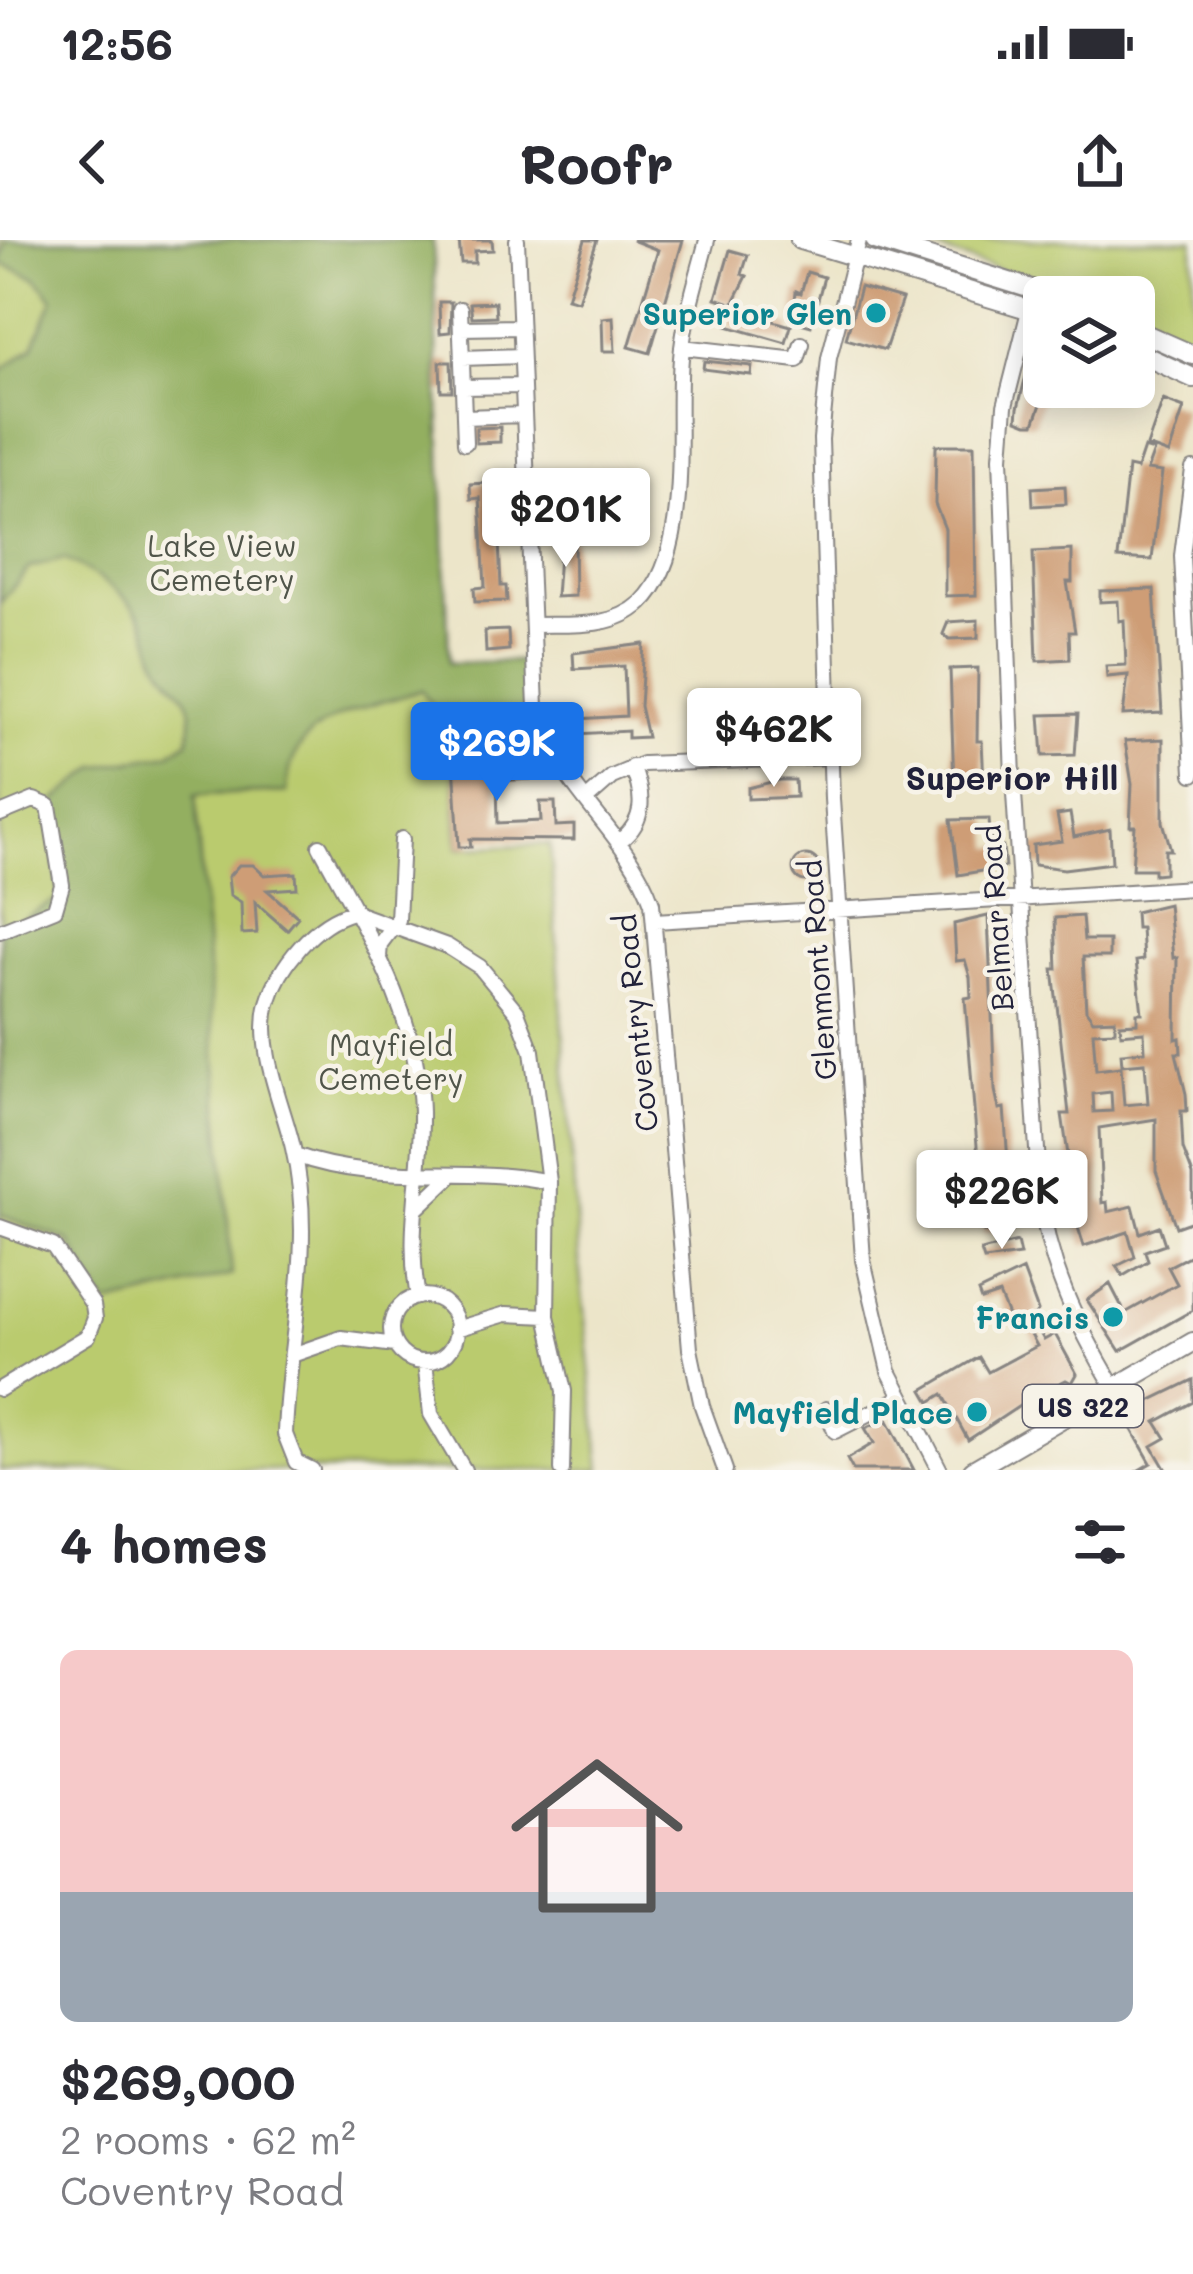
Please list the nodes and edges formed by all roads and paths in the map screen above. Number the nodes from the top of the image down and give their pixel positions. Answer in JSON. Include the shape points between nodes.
{"nodes":[{"id":1,"x":517,"y":240,"type":"edge"},
{"id":2,"x":707,"y":240,"type":"edge"},
{"id":3,"x":800,"y":240,"type":"edge"},
{"id":4,"x":875,"y":240,"type":"edge"},
{"id":5,"x":857,"y":248,"type":"edge"},
{"id":6,"x":1023,"y":299,"type":"edge"},
{"id":7,"x":1023,"y":300,"type":"edge"},
{"id":8,"x":460,"y":310,"type":"dead end"},
{"id":9,"x":520,"y":326,"type":"junction"},
{"id":10,"x":461,"y":328,"type":"junction"},
{"id":11,"x":1155,"y":338,"type":"edge"},
{"id":12,"x":802,"y":344,"type":"dead end"},
{"id":13,"x":682,"y":347,"type":"junction"},
{"id":14,"x":1023,"y":347,"type":"edge"},
{"id":15,"x":1193,"y":355,"type":"edge"},
{"id":16,"x":521,"y":356,"type":"junction"},
{"id":17,"x":462,"y":358,"type":"junction"},
{"id":18,"x":1155,"y":361,"type":"edge"},
{"id":19,"x":1193,"y":378,"type":"edge"},
{"id":20,"x":522,"y":386,"type":"junction"},
{"id":21,"x":463,"y":387,"type":"junction"},
{"id":22,"x":524,"y":415,"type":"junction"},
{"id":23,"x":464,"y":417,"type":"junction"},
{"id":24,"x":465,"y":443,"type":"dead end"},
{"id":25,"x":1193,"y":469,"type":"edge"},
{"id":26,"x":1190,"y":497,"type":"edge"},
{"id":27,"x":534,"y":625,"type":"junction"},
{"id":28,"x":830,"y":758,"type":"junction"},
{"id":29,"x":632,"y":767,"type":"junction"},
{"id":30,"x":1193,"y":774,"type":"edge"},
{"id":31,"x":587,"y":799,"type":"junction"},
{"id":32,"x":0,"y":814,"type":"edge"},
{"id":33,"x":402,"y":839,"type":"dead end"},
{"id":34,"x":620,"y":840,"type":"junction"},
{"id":35,"x":320,"y":847,"type":"dead end"},
{"id":36,"x":1193,"y":888,"type":"edge"},
{"id":37,"x":1022,"y":899,"type":"junction"},
{"id":38,"x":840,"y":909,"type":"junction"},
{"id":39,"x":355,"y":912,"type":"junction"},
{"id":40,"x":655,"y":921,"type":"junction"},
{"id":41,"x":397,"y":926,"type":"junction"},
{"id":42,"x":0,"y":931,"type":"edge"},
{"id":43,"x":379,"y":957,"type":"junction"},
{"id":44,"x":295,"y":1156,"type":"junction"},
{"id":45,"x":458,"y":1173,"type":"junction"},
{"id":46,"x":416,"y":1176,"type":"junction"},
{"id":47,"x":549,"y":1182,"type":"junction"},
{"id":48,"x":412,"y":1215,"type":"junction"},
{"id":49,"x":0,"y":1227,"type":"edge"},
{"id":50,"x":418,"y":1297,"type":"junction"},
{"id":51,"x":547,"y":1316,"type":"junction"},
{"id":52,"x":457,"y":1329,"type":"junction"},
{"id":53,"x":1193,"y":1342,"type":"edge"},
{"id":54,"x":395,"y":1345,"type":"junction"},
{"id":55,"x":296,"y":1354,"type":"junction"},
{"id":56,"x":425,"y":1362,"type":"junction"},
{"id":57,"x":1114,"y":1387,"type":"junction"},
{"id":58,"x":0,"y":1389,"type":"edge"},
{"id":59,"x":902,"y":1396,"type":"junction"},
{"id":60,"x":826,"y":1409,"type":"dead end"},
{"id":61,"x":312,"y":1470,"type":"edge"},
{"id":62,"x":464,"y":1470,"type":"edge"},
{"id":63,"x":562,"y":1470,"type":"edge"},
{"id":64,"x":725,"y":1470,"type":"edge"},
{"id":65,"x":940,"y":1470,"type":"edge"},
{"id":66,"x":973,"y":1470,"type":"edge"}],
"edges":[{"from":1,"to":9,"type":"street","name":"Coventry Road"},
{"from":2,"to":13,"type":"street"},
{"from":3,"to":5,"type":"main road"},
{"from":4,"to":6,"type":"main road"},
{"from":5,"to":7,"type":"main road"},
{"from":5,"to":28,"type":"street","name":"Glenmont Road","via":[[829,358],[821,439]]},
{"from":8,"to":10,"type":"street"},
{"from":9,"to":10,"type":"street"},
{"from":9,"to":16,"type":"street","name":"Coventry Road"},
{"from":10,"to":17,"type":"street"},
{"from":11,"to":15,"type":"main road"},
{"from":12,"to":13,"type":"street","via":[[797,361]]},
{"from":13,"to":27,"type":"street","via":[[680,474],[655,583],[615,619]]},
{"from":14,"to":37,"type":"street","name":"Belmar Road","via":[[1005,406],[1001,457]]},
{"from":16,"to":17,"type":"street"},
{"from":16,"to":20,"type":"street","name":"Coventry Road"},
{"from":17,"to":21,"type":"street"},
{"from":18,"to":19,"type":"main road"},
{"from":20,"to":21,"type":"street"},
{"from":20,"to":22,"type":"street","name":"Coventry Road"},
{"from":21,"to":23,"type":"street"},
{"from":22,"to":23,"type":"street"},
{"from":22,"to":27,"type":"street","name":"Coventry Road"},
{"from":23,"to":24,"type":"street"},
{"from":25,"to":26,"type":"street"},
{"from":26,"to":30,"type":"street","via":[[1182,556]]},
{"from":27,"to":31,"type":"street","name":"Coventry Road","via":[[541,728],[558,766]]},
{"from":28,"to":29,"type":"street"},
{"from":28,"to":38,"type":"street","name":"Glenmont Road"},
{"from":29,"to":31,"type":"street"},
{"from":29,"to":34,"type":"street","via":[[642,795],[639,819]]},
{"from":31,"to":34,"type":"street","name":"Coventry Road"},
{"from":32,"to":42,"type":"street","via":[[34,800],[49,806],[62,885],[55,909]]},
{"from":33,"to":41,"type":"street"},
{"from":34,"to":40,"type":"street","name":"Coventry Road","via":[[644,879]]},
{"from":35,"to":39,"type":"street"},
{"from":36,"to":37,"type":"street"},
{"from":37,"to":38,"type":"street"},
{"from":37,"to":57,"type":"street","name":"Belmar Road","via":[[1044,1227],[1067,1304]]},
{"from":38,"to":40,"type":"street"},
{"from":38,"to":59,"type":"street","name":"Glenmont Road","via":[[863,1260],[873,1319]]},
{"from":39,"to":41,"type":"street"},
{"from":39,"to":43,"type":"street"},
{"from":39,"to":44,"type":"street","via":[[316,932],[269,1000],[269,1056]]},
{"from":40,"to":64,"type":"street","name":"Coventry Road","via":[[690,1349]]},
{"from":41,"to":43,"type":"street"},
{"from":41,"to":47,"type":"street","via":[[480,967],[517,1012],[536,1069]]},
{"from":43,"to":46,"type":"street","via":[[418,1075]]},
{"from":44,"to":46,"type":"street","via":[[373,1176]]},
{"from":44,"to":55,"type":"street","via":[[302,1236]]},
{"from":45,"to":46,"type":"street"},
{"from":45,"to":47,"type":"street"},
{"from":45,"to":48,"type":"street","via":[[425,1195]]},
{"from":46,"to":48,"type":"street"},
{"from":47,"to":51,"type":"street"},
{"from":48,"to":50,"type":"street"},
{"from":49,"to":58,"type":"street","via":[[53,1246],[95,1318],[88,1336]]},
{"from":50,"to":52,"type":"street","via":[[445,1303]]},
{"from":50,"to":54,"type":"street","via":[[392,1318]]},
{"from":51,"to":52,"type":"street","via":[[506,1313]]},
{"from":51,"to":63,"type":"street","via":[[563,1370]]},
{"from":52,"to":56,"type":"street","via":[[447,1353]]},
{"from":53,"to":57,"type":"main road","number":"US 322"},
{"from":54,"to":55,"type":"street","via":[[341,1338]]},
{"from":54,"to":56,"type":"street"},
{"from":55,"to":61,"type":"street","via":[[285,1434],[296,1462]]},
{"from":56,"to":62,"type":"street","via":[[431,1414]]},
{"from":57,"to":66,"type":"main road","number":"US 322"},
{"from":59,"to":60,"type":"street","via":[[835,1431]]},
{"from":59,"to":65,"type":"street","name":"Glenmont Road"}]}
